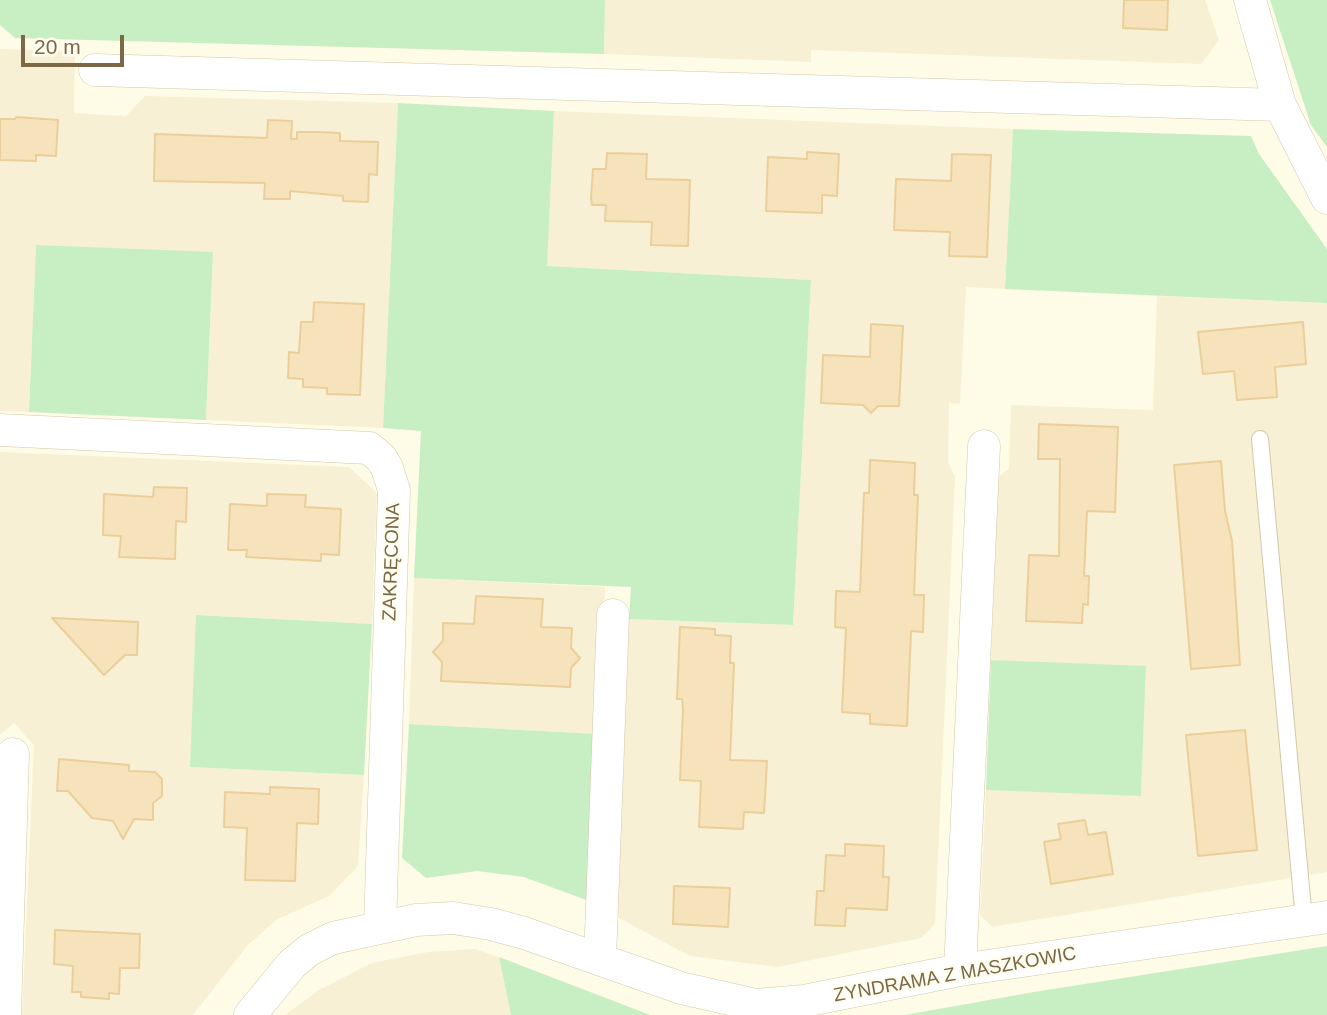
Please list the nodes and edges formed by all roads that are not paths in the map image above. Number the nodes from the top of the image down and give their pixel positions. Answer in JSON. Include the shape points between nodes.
{"nodes":[{"id":1,"x":1250,"y":0,"type":"edge"},
{"id":2,"x":95,"y":69,"type":"dead end"},
{"id":3,"x":1280,"y":105,"type":"junction"},
{"id":4,"x":1327,"y":198,"type":"edge"},
{"id":5,"x":0,"y":430,"type":"edge"},
{"id":6,"x":1260,"y":439,"type":"dead end"},
{"id":7,"x":984,"y":446,"type":"dead end"},
{"id":8,"x":613,"y":615,"type":"dead end"},
{"id":9,"x":13,"y":754,"type":"dead end"},
{"id":10,"x":1316,"y":919,"type":"edge"},
{"id":11,"x":380,"y":927,"type":"junction"},
{"id":12,"x":600,"y":959,"type":"junction"},
{"id":13,"x":960,"y":970,"type":"junction"},
{"id":14,"x":5,"y":1015,"type":"edge"},
{"id":15,"x":250,"y":1015,"type":"edge"}],
"edges":[{"from":1,"to":3,"type":"street"},
{"from":2,"to":3,"type":"street"},
{"from":3,"to":4,"type":"street"},
{"from":5,"to":11,"type":"street","name":"ZAKRĘCONA","via":[[369,448],[381,458],[394,490]]},
{"from":6,"to":10,"type":"lane"},
{"from":7,"to":13,"type":"street"},
{"from":8,"to":12,"type":"street"},
{"from":9,"to":14,"type":"street"},
{"from":10,"to":13,"type":"street","name":"ZYNDRAMA Z MASZKOWIC"},
{"from":11,"to":12,"type":"street","name":"ZYNDRAMA Z MASZKOWIC","via":[[453,918],[524,933]]},
{"from":11,"to":15,"type":"street","name":"ZYNDRAMA Z MASZKOWIC","via":[[333,938],[309,950]]},
{"from":12,"to":13,"type":"street","name":"ZYNDRAMA Z MASZKOWIC","via":[[681,988],[756,1005],[804,1001]]}]}
